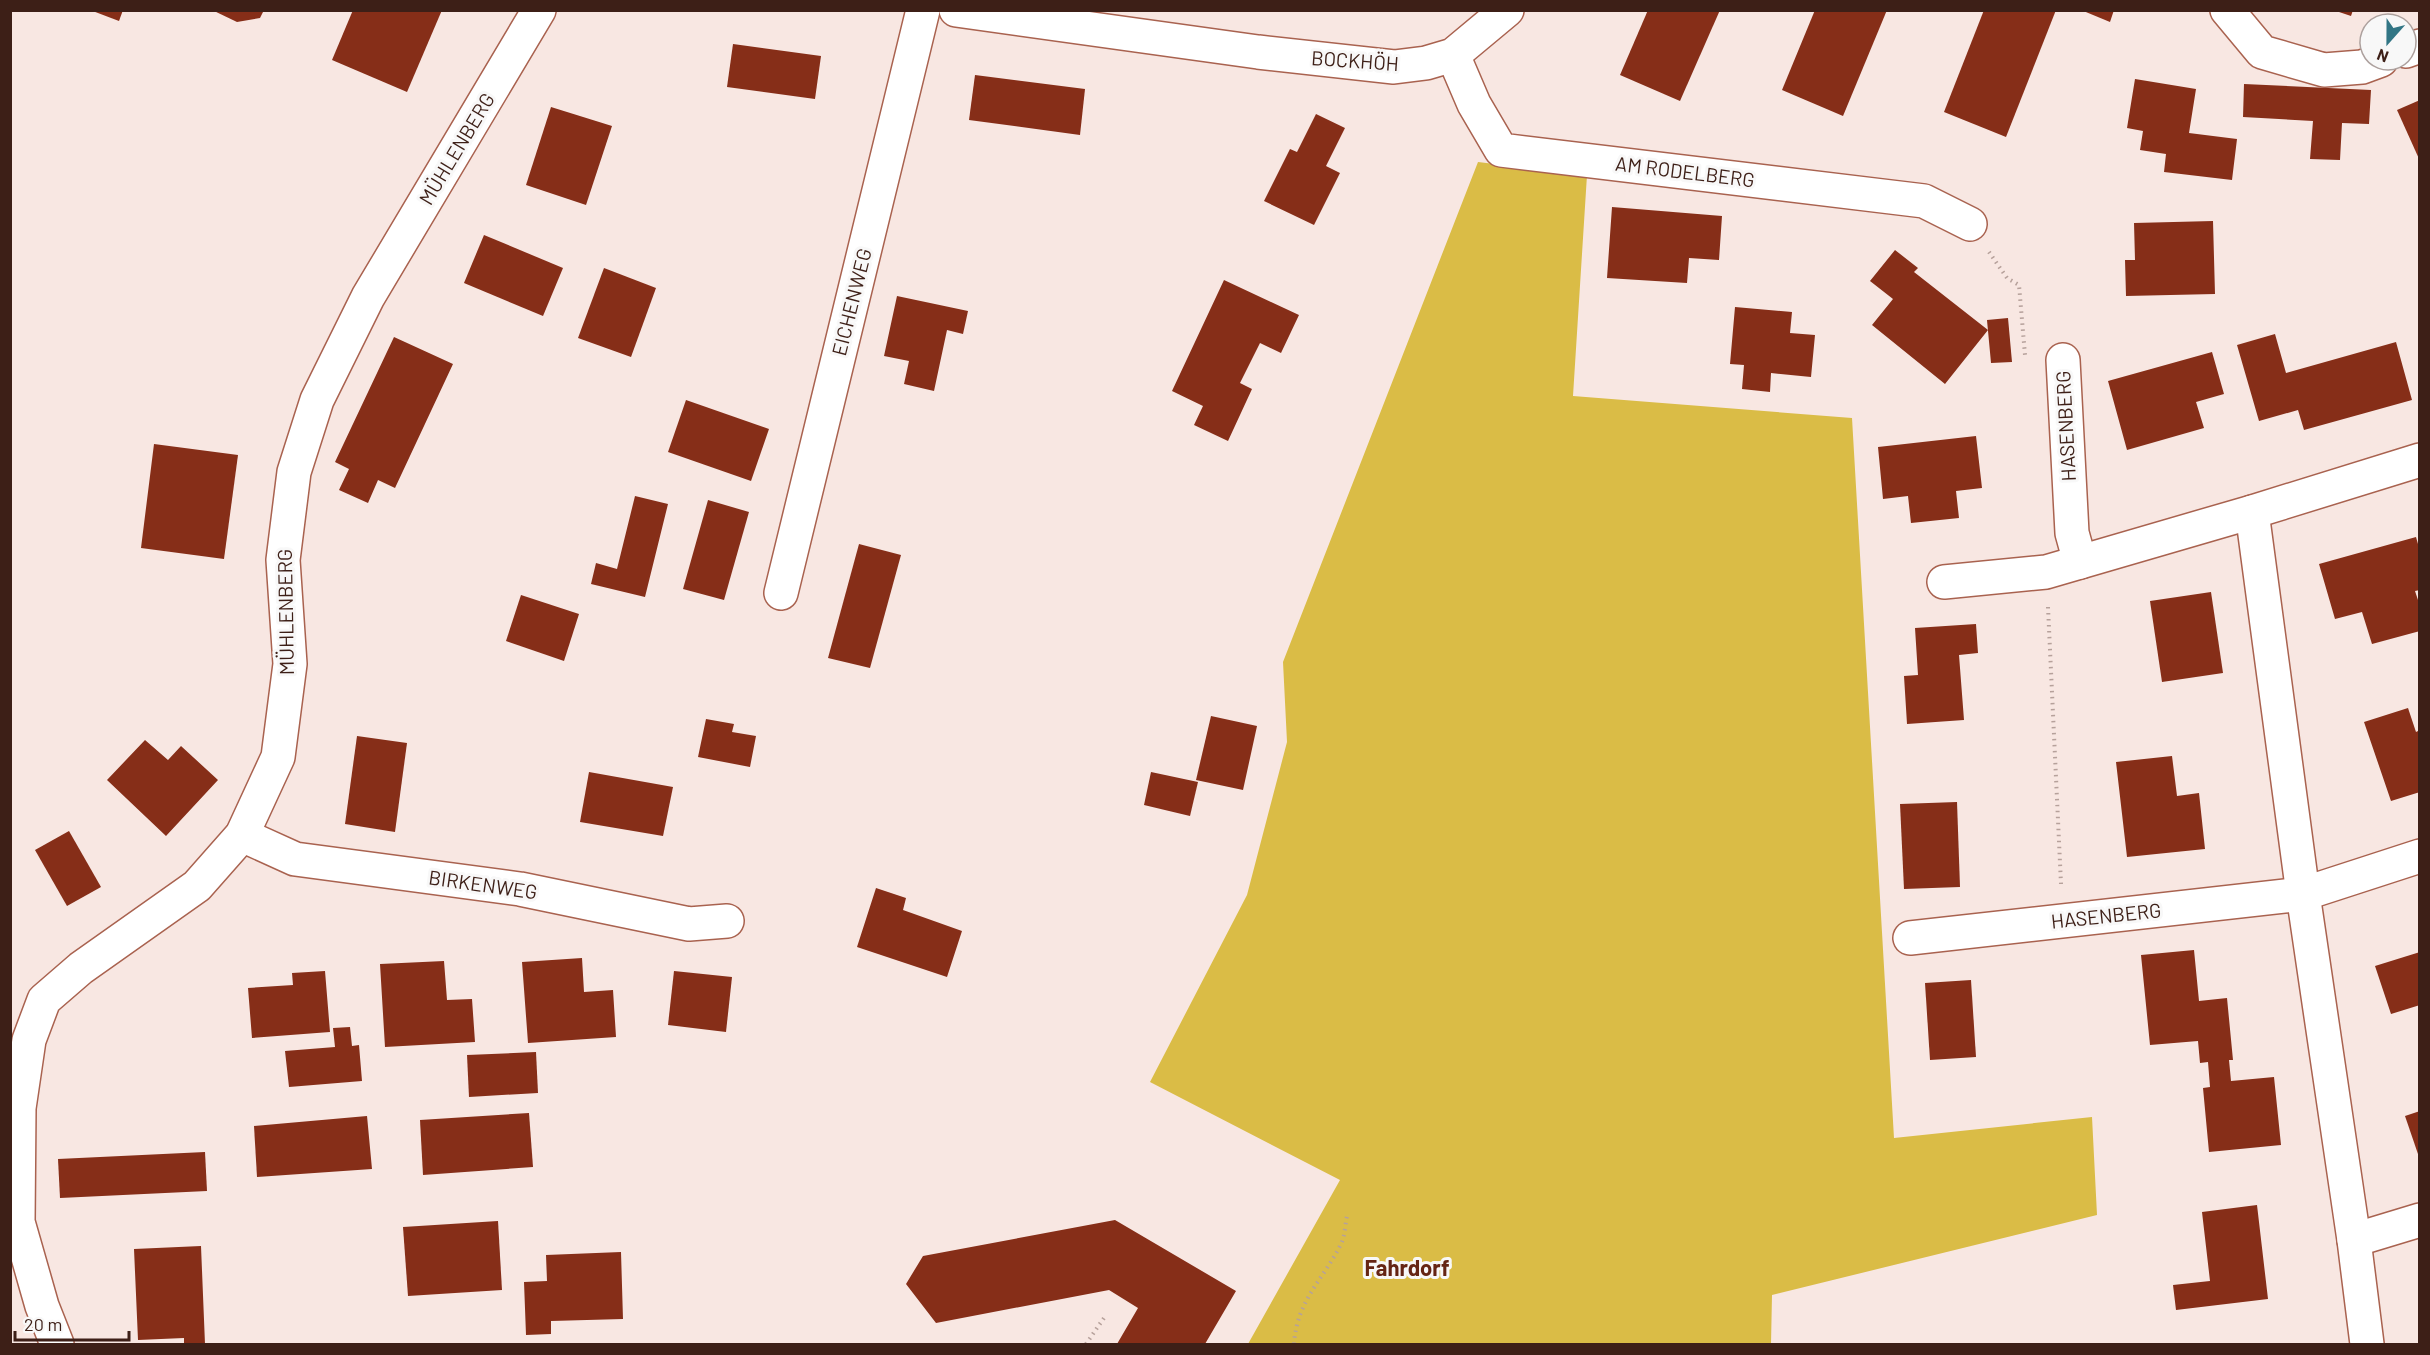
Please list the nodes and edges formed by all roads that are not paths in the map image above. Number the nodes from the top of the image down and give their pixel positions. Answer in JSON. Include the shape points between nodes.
{"nodes":[{"id":1,"x":539,"y":10,"type":"edge"},
{"id":2,"x":923,"y":10,"type":"edge"},
{"id":3,"x":956,"y":10,"type":"edge"},
{"id":4,"x":1507,"y":10,"type":"edge"},
{"id":5,"x":2227,"y":10,"type":"edge"},
{"id":6,"x":1453,"y":55,"type":"junction"},
{"id":7,"x":2358,"y":67,"type":"edge"},
{"id":8,"x":1970,"y":224,"type":"road end"},
{"id":9,"x":2063,"y":360,"type":"dead end"},
{"id":10,"x":2420,"y":460,"type":"edge"},
{"id":11,"x":2252,"y":512,"type":"junction"},
{"id":12,"x":2080,"y":562,"type":"junction"},
{"id":13,"x":1944,"y":582,"type":"dead end"},
{"id":14,"x":781,"y":593,"type":"dead end"},
{"id":15,"x":242,"y":835,"type":"junction"},
{"id":16,"x":2420,"y":856,"type":"edge"},
{"id":17,"x":2303,"y":894,"type":"junction"},
{"id":18,"x":727,"y":921,"type":"dead end"},
{"id":19,"x":1910,"y":938,"type":"dead end"},
{"id":20,"x":2420,"y":1220,"type":"edge"},
{"id":21,"x":2354,"y":1240,"type":"junction"},
{"id":22,"x":57,"y":1344,"type":"edge"},
{"id":23,"x":2367,"y":1344,"type":"edge"}],
"edges":[{"from":1,"to":15,"type":"street","name":"MÜHLENBERG","via":[[368,297],[317,400],[294,472],[283,560],[290,664],[278,757]]},
{"from":2,"to":14,"type":"street","name":"EICHENWEG"},
{"from":3,"to":6,"type":"street","name":"BOCKHÖH","via":[[1394,67]]},
{"from":4,"to":6,"type":"street","name":"BOCKHÖH"},
{"from":5,"to":7,"type":"street","via":[[2262,52],[2324,70]]},
{"from":6,"to":8,"type":"street","name":"AM RODELBERG","via":[[1474,104],[1501,150],[1924,201]]},
{"from":9,"to":12,"type":"street","name":"HASENBERG","via":[[2072,533]]},
{"from":10,"to":11,"type":"street"},
{"from":11,"to":12,"type":"street"},
{"from":11,"to":17,"type":"street"},
{"from":12,"to":13,"type":"street","via":[[2046,572]]},
{"from":15,"to":18,"type":"street","name":"BIRKENWEG","via":[[296,859],[520,889],[689,924]]},
{"from":15,"to":22,"type":"street","name":"MÜHLENBERG","via":[[197,885],[81,968],[44,1000],[29,1040],[19,1108],[18,1222]]},
{"from":16,"to":17,"type":"street","name":"HASENBERG"},
{"from":17,"to":19,"type":"street","name":"HASENBERG"},
{"from":17,"to":21,"type":"street"},
{"from":20,"to":21,"type":"street"},
{"from":21,"to":23,"type":"street"}]}
